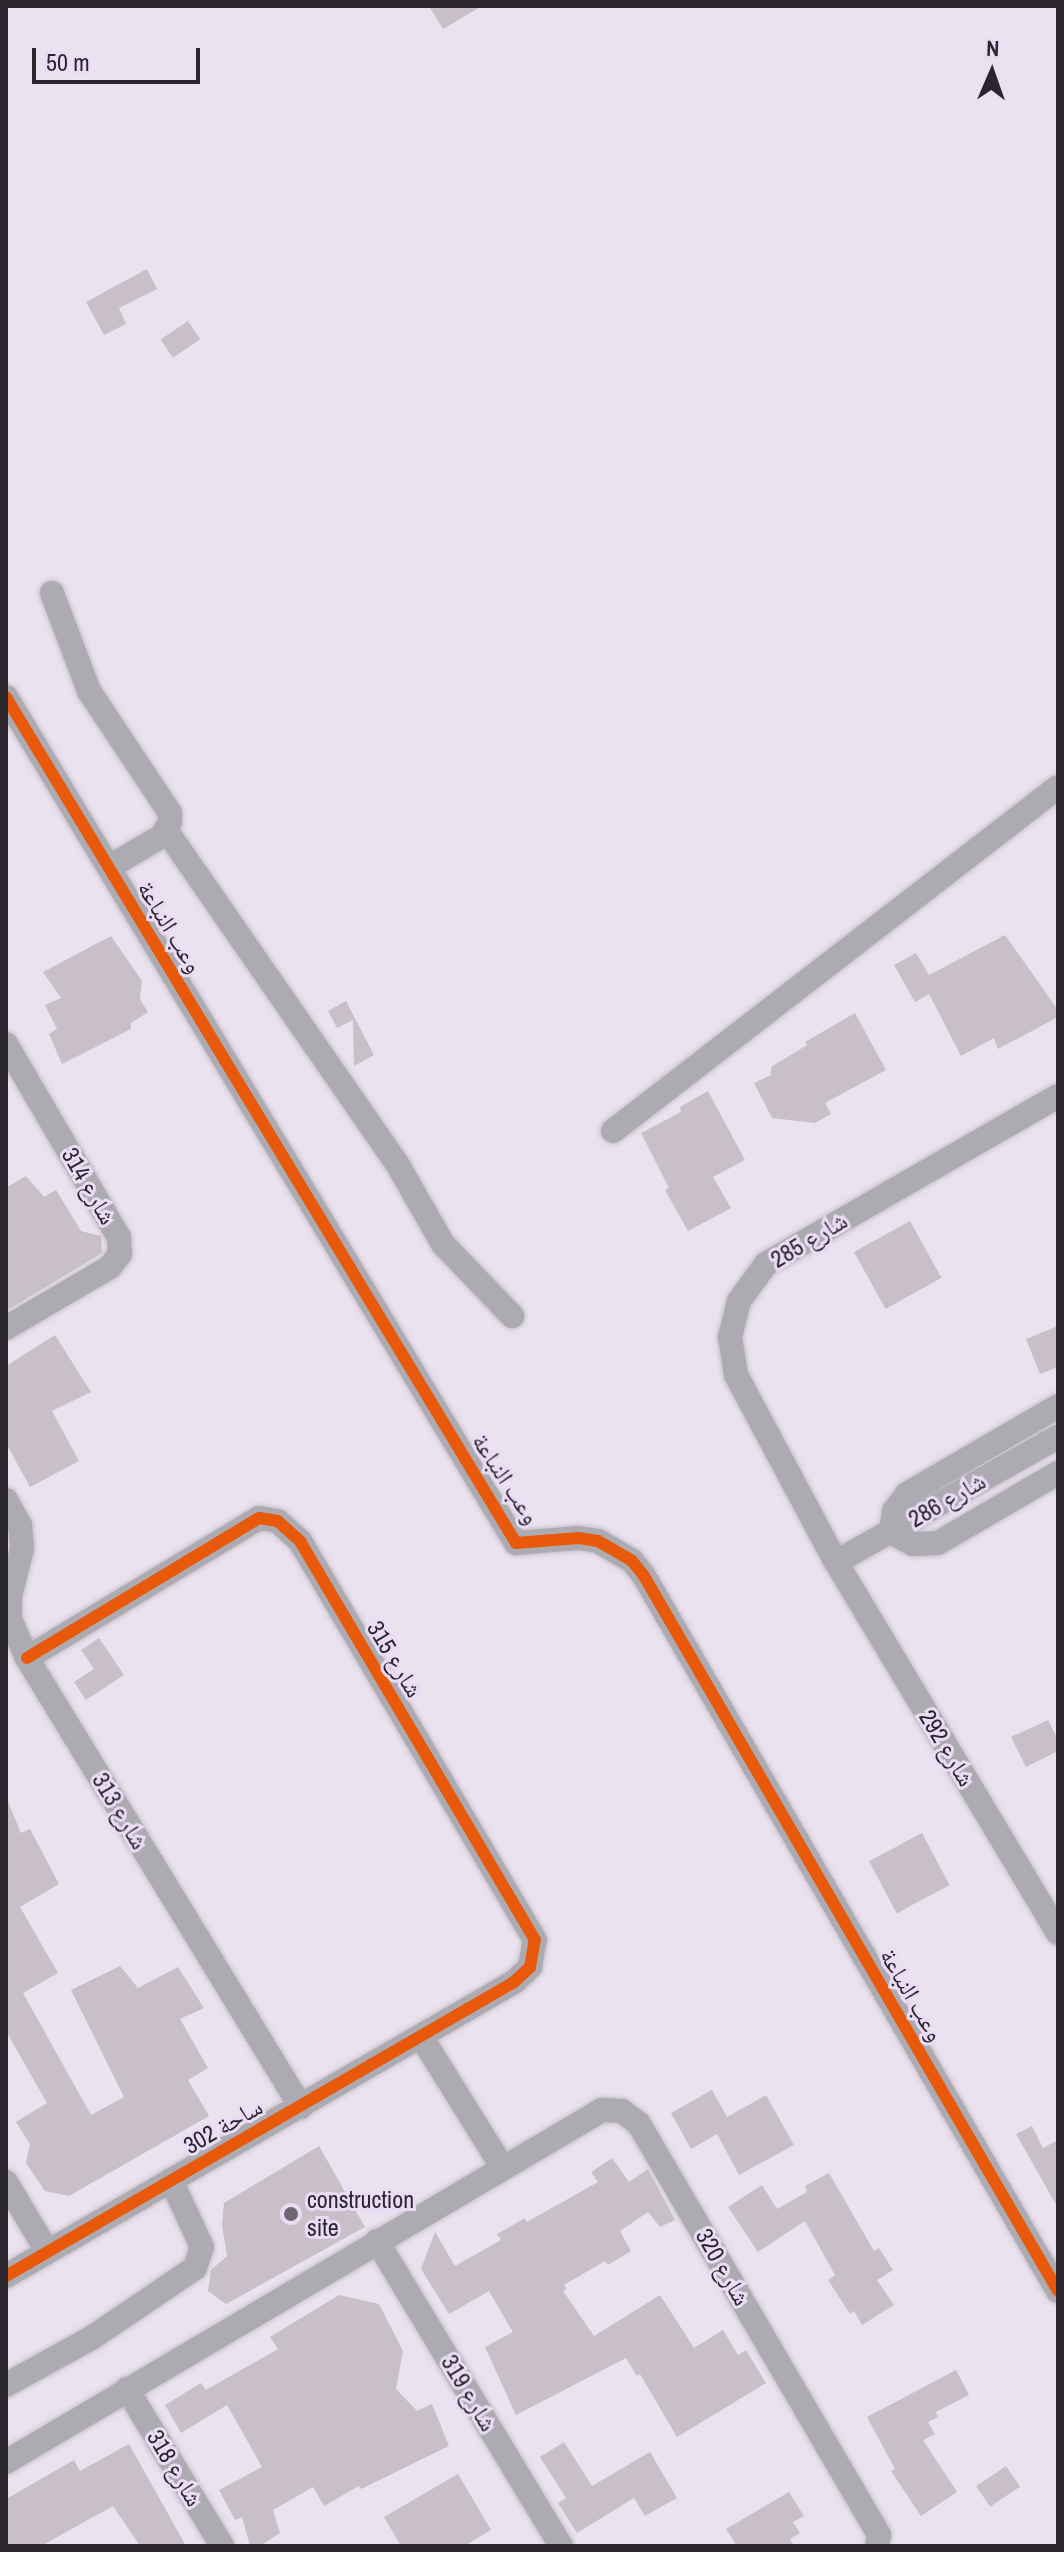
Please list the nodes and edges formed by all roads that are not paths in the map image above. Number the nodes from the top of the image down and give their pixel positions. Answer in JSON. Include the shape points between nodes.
{"nodes":[{"id":1,"x":52,"y":593,"type":"dead end"},
{"id":2,"x":6,"y":697,"type":"edge"},
{"id":3,"x":1058,"y":787,"type":"edge"},
{"id":4,"x":166,"y":830,"type":"junction"},
{"id":5,"x":109,"y":867,"type":"junction"},
{"id":6,"x":6,"y":1044,"type":"edge"},
{"id":7,"x":1058,"y":1096,"type":"edge"},
{"id":8,"x":613,"y":1131,"type":"dead end"},
{"id":9,"x":512,"y":1316,"type":"dead end"},
{"id":10,"x":6,"y":1328,"type":"edge"},
{"id":11,"x":1058,"y":1406,"type":"edge"},
{"id":12,"x":1058,"y":1437,"type":"edge"},
{"id":13,"x":1058,"y":1473,"type":"edge"},
{"id":14,"x":6,"y":1500,"type":"edge"},
{"id":15,"x":891,"y":1532,"type":"junction"},
{"id":16,"x":836,"y":1562,"type":"junction"},
{"id":17,"x":27,"y":1658,"type":"junction"},
{"id":18,"x":1058,"y":1933,"type":"edge"},
{"id":19,"x":422,"y":2038,"type":"junction"},
{"id":20,"x":301,"y":2107,"type":"junction"},
{"id":21,"x":503,"y":2168,"type":"junction"},
{"id":22,"x":171,"y":2180,"type":"junction"},
{"id":23,"x":6,"y":2182,"type":"edge"},
{"id":24,"x":377,"y":2241,"type":"junction"},
{"id":25,"x":47,"y":2251,"type":"junction"},
{"id":26,"x":6,"y":2276,"type":"edge"},
{"id":27,"x":1058,"y":2291,"type":"edge"},
{"id":28,"x":6,"y":2385,"type":"edge"},
{"id":29,"x":127,"y":2389,"type":"junction"},
{"id":30,"x":6,"y":2462,"type":"edge"},
{"id":31,"x":222,"y":2546,"type":"edge"},
{"id":32,"x":561,"y":2546,"type":"edge"},
{"id":33,"x":877,"y":2546,"type":"edge"}],
"edges":[{"from":1,"to":4,"type":"street","via":[[89,691],[167,805]]},
{"from":2,"to":5,"type":"street","name":"وعب النباعة"},
{"from":3,"to":8,"type":"street"},
{"from":4,"to":5,"type":"street"},
{"from":4,"to":9,"type":"street","via":[[399,1167],[443,1244]]},
{"from":5,"to":27,"type":"street","name":"وعب النباعة","via":[[516,1543],[598,1541],[632,1561],[644,1576]]},
{"from":6,"to":10,"type":"street","name":"شارع 314","via":[[119,1237],[120,1254],[110,1267]]},
{"from":7,"to":16,"type":"street","name":"شارع 285","via":[[766,1264],[739,1301],[730,1337],[736,1375]]},
{"from":11,"to":15,"type":"street","via":[[907,1494],[894,1511]]},
{"from":12,"to":15,"type":"street","name":"شارع 286"},
{"from":13,"to":15,"type":"street","via":[[938,1543],[913,1544]]},
{"from":14,"to":17,"type":"street","name":"شارع 313","via":[[20,1525],[22,1549],[10,1619]]},
{"from":15,"to":16,"type":"street","name":"شارع 286"},
{"from":16,"to":18,"type":"street","name":"شارع 292"},
{"from":17,"to":19,"type":"street","name":"شارع 315","via":[[259,1518],[278,1521],[301,1542],[535,1940],[530,1967],[514,1982]]},
{"from":17,"to":20,"type":"street","name":"شارع 313"},
{"from":19,"to":20,"type":"street","name":"ساحة 302"},
{"from":19,"to":21,"type":"street"},
{"from":20,"to":22,"type":"street","name":"ساحة 302"},
{"from":21,"to":24,"type":"street"},
{"from":21,"to":33,"type":"street","name":"شارع 320","via":[[602,2110],[622,2111],[639,2124],[879,2535]]},
{"from":22,"to":25,"type":"street","name":"ساحة 302"},
{"from":22,"to":28,"type":"street","name":"ساحة 302","via":[[202,2247],[195,2268],[93,2337]]},
{"from":23,"to":25,"type":"street"},
{"from":24,"to":29,"type":"street"},
{"from":24,"to":32,"type":"street","name":"شارع 319"},
{"from":25,"to":26,"type":"street","name":"ساحة 302"},
{"from":29,"to":30,"type":"street"},
{"from":29,"to":31,"type":"street","name":"شارع 318"}]}
